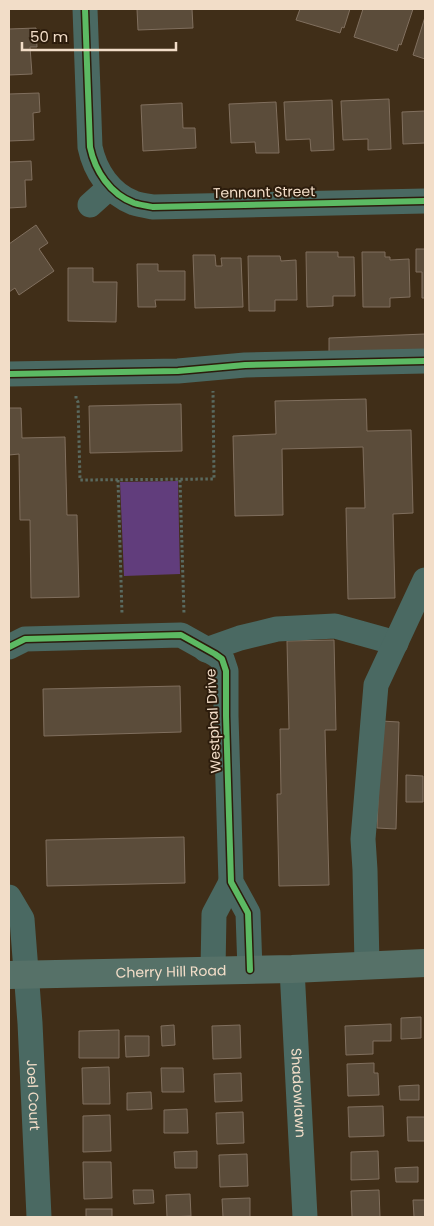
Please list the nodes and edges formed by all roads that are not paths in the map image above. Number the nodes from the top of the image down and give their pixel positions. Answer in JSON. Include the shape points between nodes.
{"nodes":[{"id":1,"x":85,"y":9,"type":"edge"},
{"id":2,"x":110,"y":186,"type":"junction"},
{"id":3,"x":425,"y":201,"type":"edge"},
{"id":4,"x":90,"y":205,"type":"dead end"},
{"id":5,"x":425,"y":361,"type":"edge"},
{"id":6,"x":9,"y":374,"type":"edge"},
{"id":7,"x":425,"y":580,"type":"edge"},
{"id":8,"x":396,"y":644,"type":"junction"},
{"id":9,"x":9,"y":646,"type":"edge"},
{"id":10,"x":206,"y":650,"type":"junction"},
{"id":11,"x":231,"y":882,"type":"junction"},
{"id":12,"x":9,"y":897,"type":"edge"},
{"id":13,"x":425,"y":964,"type":"edge"},
{"id":14,"x":366,"y":965,"type":"junction"},
{"id":15,"x":292,"y":968,"type":"junction"},
{"id":16,"x":213,"y":970,"type":"junction"},
{"id":17,"x":250,"y":970,"type":"junction"},
{"id":18,"x":18,"y":974,"type":"edge"},
{"id":19,"x":39,"y":1217,"type":"edge"},
{"id":20,"x":305,"y":1217,"type":"edge"}],
"edges":[{"from":1,"to":2,"type":"street","name":"Tennant Street","via":[[90,147],[97,170]]},
{"from":2,"to":3,"type":"street","name":"Tennant Street","via":[[133,203],[154,207]]},
{"from":2,"to":4,"type":"street"},
{"from":5,"to":6,"type":"street"},
{"from":7,"to":8,"type":"street"},
{"from":8,"to":10,"type":"street","via":[[335,626],[277,629]]},
{"from":8,"to":14,"type":"street","via":[[376,685],[363,839]]},
{"from":9,"to":10,"type":"street","name":"Westphal Drive","via":[[25,639],[181,635]]},
{"from":10,"to":11,"type":"street","name":"Westphal Drive","via":[[222,659],[226,671]]},
{"from":11,"to":16,"type":"street","name":"Westphal Drive","via":[[214,914]]},
{"from":11,"to":17,"type":"street","name":"Westphal Drive","via":[[248,913]]},
{"from":12,"to":18,"type":"street","via":[[22,919]]},
{"from":13,"to":14,"type":"main road","name":"Cherry Hill Road"},
{"from":14,"to":15,"type":"main road","name":"Cherry Hill Road"},
{"from":15,"to":17,"type":"main road","name":"Cherry Hill Road"},
{"from":15,"to":20,"type":"street","name":"Shadowlawn"},
{"from":16,"to":17,"type":"main road","name":"Cherry Hill Road"},
{"from":16,"to":18,"type":"main road","name":"Cherry Hill Road"},
{"from":18,"to":19,"type":"street","name":"Joel Court"}]}
